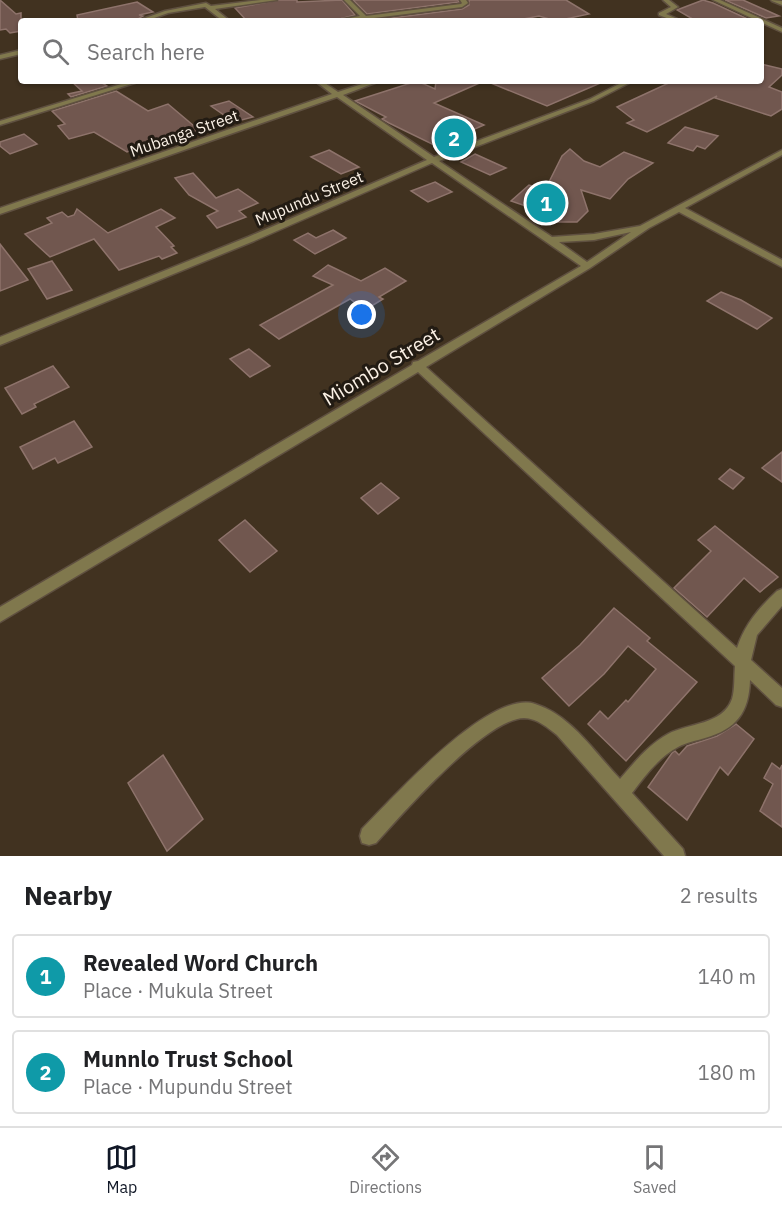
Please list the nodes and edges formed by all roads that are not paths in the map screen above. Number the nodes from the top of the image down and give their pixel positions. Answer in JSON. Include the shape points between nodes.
{"nodes":[{"id":1,"x":197,"y":0,"type":"edge"},
{"id":2,"x":274,"y":0,"type":"edge"},
{"id":3,"x":347,"y":0,"type":"edge"},
{"id":4,"x":463,"y":0,"type":"edge"},
{"id":5,"x":666,"y":0,"type":"edge"},
{"id":6,"x":716,"y":0,"type":"edge"},
{"id":7,"x":774,"y":0,"type":"edge"},
{"id":8,"x":255,"y":1,"type":"edge"},
{"id":9,"x":782,"y":3,"type":"edge"},
{"id":10,"x":208,"y":7,"type":"junction"},
{"id":11,"x":364,"y":17,"type":"junction"},
{"id":12,"x":149,"y":18,"type":"edge"},
{"id":13,"x":223,"y":18,"type":"edge"},
{"id":14,"x":357,"y":18,"type":"edge"},
{"id":15,"x":672,"y":18,"type":"edge"},
{"id":16,"x":752,"y":18,"type":"edge"},
{"id":17,"x":764,"y":24,"type":"edge"},
{"id":18,"x":782,"y":30,"type":"edge"},
{"id":19,"x":18,"y":53,"type":"edge"},
{"id":20,"x":0,"y":57,"type":"edge"},
{"id":21,"x":128,"y":84,"type":"edge"},
{"id":22,"x":322,"y":84,"type":"edge"},
{"id":23,"x":368,"y":84,"type":"edge"},
{"id":24,"x":623,"y":84,"type":"edge"},
{"id":25,"x":337,"y":94,"type":"junction"},
{"id":26,"x":0,"y":123,"type":"edge"},
{"id":27,"x":782,"y":152,"type":"edge"},
{"id":28,"x":431,"y":161,"type":"junction"},
{"id":29,"x":680,"y":209,"type":"junction"},
{"id":30,"x":0,"y":211,"type":"edge"},
{"id":31,"x":646,"y":226,"type":"junction"},
{"id":32,"x":550,"y":240,"type":"junction"},
{"id":33,"x":782,"y":264,"type":"edge"},
{"id":34,"x":587,"y":266,"type":"junction"},
{"id":35,"x":0,"y":341,"type":"edge"},
{"id":36,"x":417,"y":365,"type":"junction"},
{"id":37,"x":782,"y":596,"type":"edge"},
{"id":38,"x":0,"y":615,"type":"edge"},
{"id":39,"x":742,"y":663,"type":"junction"},
{"id":40,"x":782,"y":699,"type":"edge"},
{"id":41,"x":619,"y":794,"type":"junction"},
{"id":42,"x":369,"y":836,"type":"dead end"},
{"id":43,"x":676,"y":856,"type":"edge"}],
"edges":[{"from":1,"to":10,"type":"street"},
{"from":2,"to":8,"type":"street"},
{"from":3,"to":11,"type":"street"},
{"from":4,"to":11,"type":"street","via":[[462,5]]},
{"from":5,"to":15,"type":"street","via":[[675,7],[661,14]]},
{"from":6,"to":16,"type":"street"},
{"from":7,"to":9,"type":"street"},
{"from":8,"to":10,"type":"street"},
{"from":10,"to":12,"type":"street"},
{"from":10,"to":13,"type":"street"},
{"from":11,"to":14,"type":"street"},
{"from":17,"to":18,"type":"street"},
{"from":19,"to":20,"type":"street"},
{"from":21,"to":26,"type":"street"},
{"from":22,"to":25,"type":"street"},
{"from":23,"to":25,"type":"street","name":"Mubanga Street"},
{"from":24,"to":28,"type":"street","name":"Mupundu Street"},
{"from":25,"to":28,"type":"street"},
{"from":25,"to":30,"type":"street","name":"Mubanga Street"},
{"from":27,"to":29,"type":"street","name":"Miombo Street"},
{"from":28,"to":32,"type":"street","via":[[472,184]]},
{"from":28,"to":35,"type":"street","name":"Mupundu Street"},
{"from":29,"to":31,"type":"street","name":"Miombo Street"},
{"from":29,"to":33,"type":"street"},
{"from":31,"to":32,"type":"street","via":[[594,237]]},
{"from":31,"to":34,"type":"street","name":"Miombo Street"},
{"from":32,"to":34,"type":"street"},
{"from":34,"to":36,"type":"street","name":"Miombo Street"},
{"from":36,"to":38,"type":"street","name":"Miombo Street"},
{"from":36,"to":39,"type":"street"},
{"from":37,"to":39,"type":"street","via":[[757,619],[748,634]]},
{"from":39,"to":40,"type":"street"},
{"from":39,"to":41,"type":"street","via":[[741,695],[735,711],[714,727],[668,742]]},
{"from":41,"to":42,"type":"street","via":[[563,729],[544,715],[522,710],[494,721],[444,759]]},
{"from":41,"to":43,"type":"street"}]}
